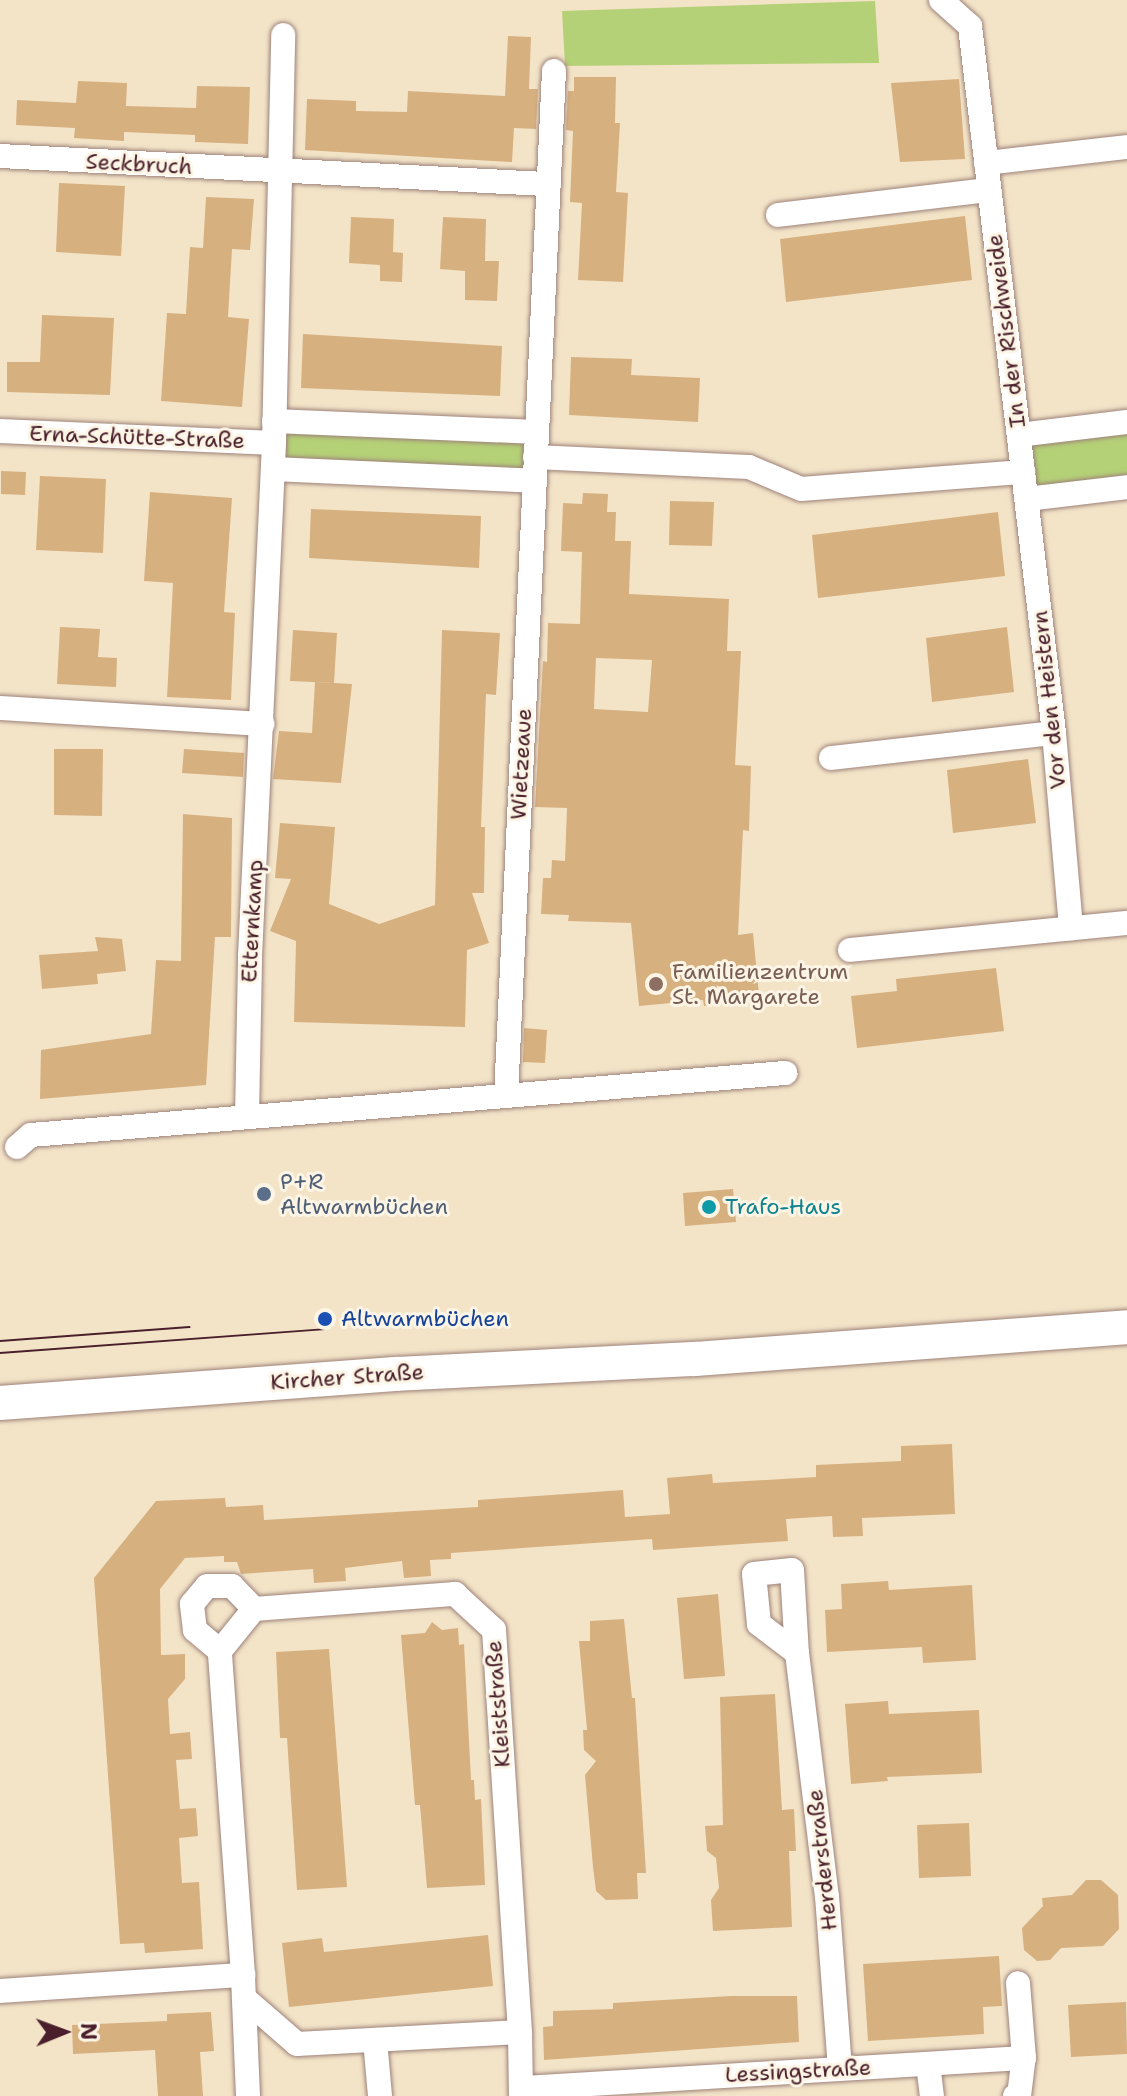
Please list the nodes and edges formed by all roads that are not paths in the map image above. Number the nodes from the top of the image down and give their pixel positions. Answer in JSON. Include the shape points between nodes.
{"nodes":[{"id":1,"x":941,"y":0,"type":"edge"},
{"id":2,"x":283,"y":35,"type":"dead end"},
{"id":3,"x":554,"y":71,"type":"dead end"},
{"id":4,"x":1127,"y":147,"type":"edge"},
{"id":5,"x":0,"y":156,"type":"edge"},
{"id":6,"x":986,"y":163,"type":"junction"},
{"id":7,"x":279,"y":172,"type":"junction"},
{"id":8,"x":546,"y":184,"type":"junction"},
{"id":9,"x":989,"y":190,"type":"junction"},
{"id":10,"x":778,"y":215,"type":"dead end"},
{"id":11,"x":1127,"y":422,"type":"edge"},
{"id":12,"x":0,"y":431,"type":"edge"},
{"id":13,"x":274,"y":432,"type":"junction"},
{"id":14,"x":537,"y":432,"type":"junction"},
{"id":15,"x":1019,"y":435,"type":"junction"},
{"id":16,"x":273,"y":469,"type":"junction"},
{"id":17,"x":534,"y":469,"type":"junction"},
{"id":18,"x":1023,"y":472,"type":"junction"},
{"id":19,"x":1127,"y":487,"type":"edge"},
{"id":20,"x":1027,"y":499,"type":"junction"},
{"id":21,"x":0,"y":708,"type":"edge"},
{"id":22,"x":263,"y":724,"type":"junction"},
{"id":23,"x":1054,"y":733,"type":"junction"},
{"id":24,"x":831,"y":758,"type":"dead end"},
{"id":25,"x":1127,"y":923,"type":"edge"},
{"id":26,"x":1071,"y":928,"type":"junction"},
{"id":27,"x":850,"y":950,"type":"dead end"},
{"id":28,"x":785,"y":1073,"type":"dead end"},
{"id":29,"x":506,"y":1096,"type":"junction"},
{"id":30,"x":247,"y":1117,"type":"junction"},
{"id":31,"x":17,"y":1147,"type":"dead end"},
{"id":32,"x":1127,"y":1327,"type":"edge"},
{"id":33,"x":0,"y":1403,"type":"edge"},
{"id":34,"x":254,"y":1609,"type":"junction"},
{"id":35,"x":220,"y":1651,"type":"junction"},
{"id":36,"x":797,"y":1653,"type":"dead end"},
{"id":37,"x":1018,"y":1983,"type":"dead end"},
{"id":38,"x":244,"y":1986,"type":"junction"},
{"id":39,"x":0,"y":1991,"type":"edge"},
{"id":40,"x":520,"y":2032,"type":"junction"},
{"id":41,"x":375,"y":2040,"type":"junction"},
{"id":42,"x":1024,"y":2058,"type":"junction"},
{"id":43,"x":928,"y":2064,"type":"junction"},
{"id":44,"x":840,"y":2068,"type":"junction"},
{"id":45,"x":522,"y":2092,"type":"edge"},
{"id":46,"x":248,"y":2096,"type":"edge"},
{"id":47,"x":380,"y":2096,"type":"edge"},
{"id":48,"x":932,"y":2096,"type":"edge"},
{"id":49,"x":1015,"y":2096,"type":"edge"}],
"edges":[{"from":1,"to":6,"type":"street","name":"In der Rischweide","via":[[970,26]]},
{"from":2,"to":7,"type":"street"},
{"from":3,"to":8,"type":"street"},
{"from":4,"to":6,"type":"street"},
{"from":5,"to":7,"type":"street","name":"Seckbruch"},
{"from":6,"to":9,"type":"street","name":"In der Rischweide"},
{"from":7,"to":8,"type":"street","name":"Seckbruch"},
{"from":7,"to":13,"type":"street"},
{"from":8,"to":14,"type":"street"},
{"from":9,"to":10,"type":"street"},
{"from":9,"to":15,"type":"street","name":"In der Rischweide"},
{"from":11,"to":15,"type":"street"},
{"from":12,"to":13,"type":"street","name":"Erna-Schütte-Straße"},
{"from":13,"to":14,"type":"street","name":"Erna-Schütte-Straße"},
{"from":13,"to":16,"type":"street","name":"Etternkamp"},
{"from":14,"to":17,"type":"street","name":"Wietzeaue"},
{"from":15,"to":18,"type":"street","name":"In der Rischweide"},
{"from":16,"to":17,"type":"street","name":"Erna-Schütte-Straße"},
{"from":16,"to":22,"type":"street","name":"Etternkamp"},
{"from":17,"to":18,"type":"street","name":"Erna-Schütte-Straße","via":[[749,467],[801,489]]},
{"from":17,"to":29,"type":"street","name":"Wietzeaue"},
{"from":18,"to":20,"type":"street","name":"Vor den Heistern"},
{"from":19,"to":20,"type":"street"},
{"from":20,"to":23,"type":"street","name":"Vor den Heistern"},
{"from":21,"to":22,"type":"street"},
{"from":22,"to":30,"type":"street","name":"Etternkamp","via":[[246,1043]]},
{"from":23,"to":24,"type":"street"},
{"from":23,"to":26,"type":"street","name":"Vor den Heistern"},
{"from":25,"to":26,"type":"street"},
{"from":26,"to":27,"type":"street"},
{"from":28,"to":29,"type":"street"},
{"from":29,"to":30,"type":"street"},
{"from":30,"to":31,"type":"street","via":[[31,1135]]},
{"from":32,"to":33,"type":"main road","name":"Kircher Straße"},
{"from":34,"to":35,"type":"street"},
{"from":34,"to":35,"type":"street","via":[[232,1586],[207,1586],[192,1604],[195,1630]]},
{"from":34,"to":40,"type":"street","name":"Kleiststraße","via":[[455,1594],[494,1630]]},
{"from":35,"to":38,"type":"street"},
{"from":36,"to":44,"type":"street","name":"Herderstraße","via":[[827,1896]]},
{"from":37,"to":42,"type":"street"},
{"from":38,"to":39,"type":"street"},
{"from":38,"to":41,"type":"street","via":[[297,2044]]},
{"from":38,"to":46,"type":"street"},
{"from":40,"to":41,"type":"street"},
{"from":40,"to":45,"type":"street","name":"Lessingstraße"},
{"from":41,"to":47,"type":"street"},
{"from":42,"to":43,"type":"street","name":"Lessingstraße"},
{"from":42,"to":49,"type":"street"},
{"from":43,"to":44,"type":"street","name":"Lessingstraße"},
{"from":43,"to":48,"type":"street"},
{"from":44,"to":45,"type":"street","name":"Lessingstraße"}]}
